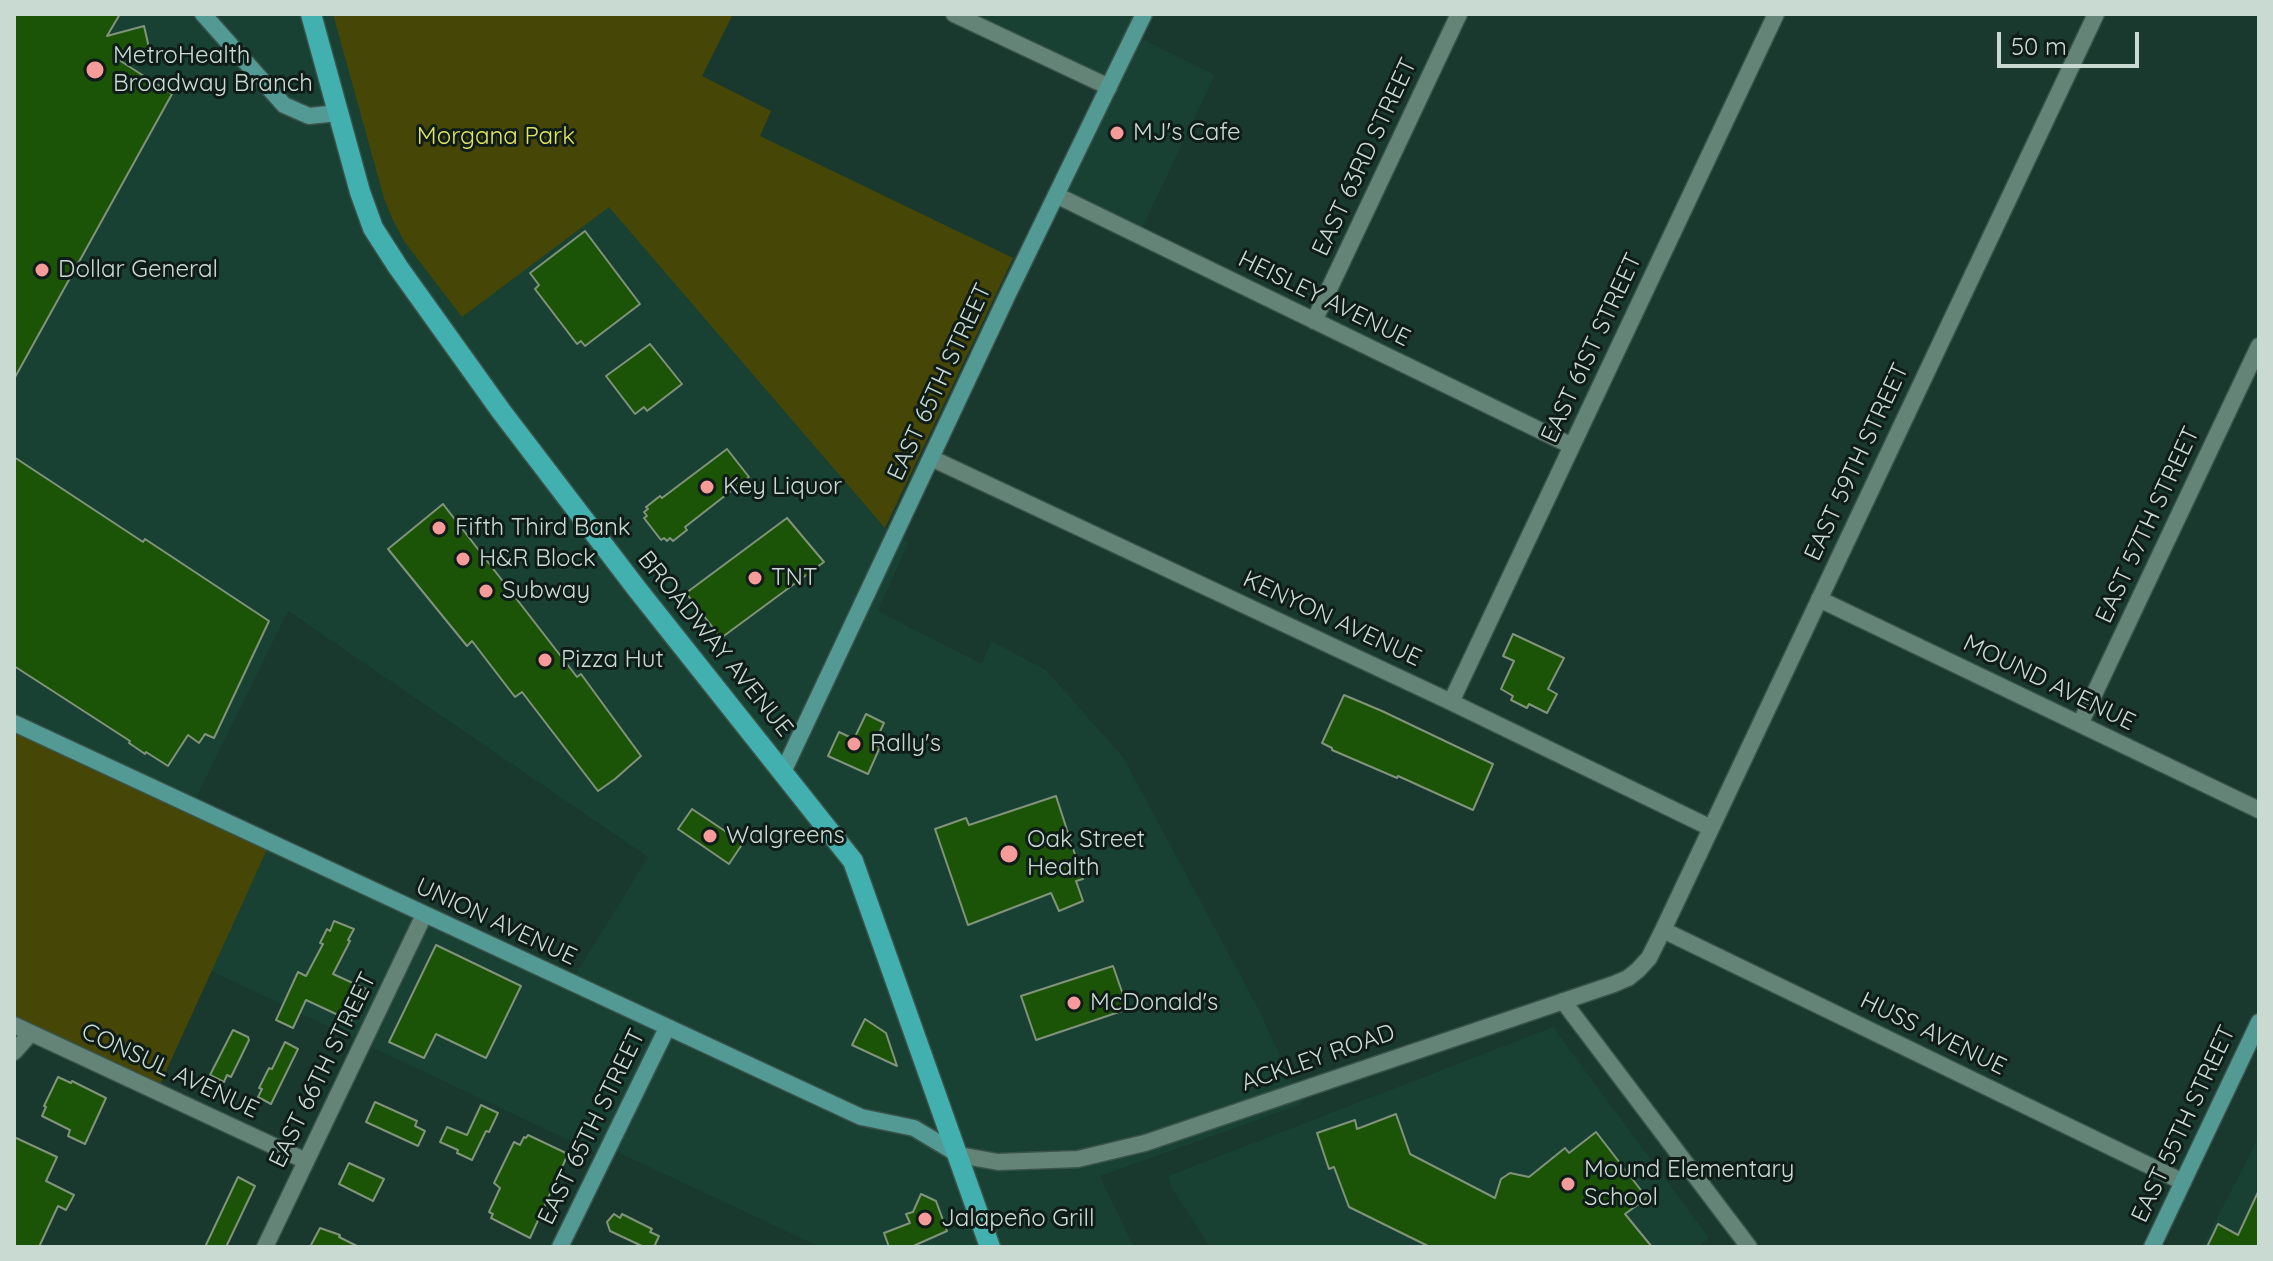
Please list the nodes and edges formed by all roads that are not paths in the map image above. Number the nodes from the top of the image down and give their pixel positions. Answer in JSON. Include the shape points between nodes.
{"nodes":[{"id":1,"x":203,"y":14,"type":"edge"},
{"id":2,"x":311,"y":14,"type":"edge"},
{"id":3,"x":954,"y":14,"type":"edge"},
{"id":4,"x":1144,"y":14,"type":"edge"},
{"id":5,"x":1459,"y":14,"type":"edge"},
{"id":6,"x":1776,"y":14,"type":"edge"},
{"id":7,"x":2096,"y":14,"type":"edge"},
{"id":8,"x":1109,"y":87,"type":"junction"},
{"id":9,"x":338,"y":113,"type":"junction"},
{"id":10,"x":1056,"y":195,"type":"junction"},
{"id":11,"x":1314,"y":321,"type":"junction"},
{"id":12,"x":2259,"y":346,"type":"edge"},
{"id":13,"x":1572,"y":446,"type":"junction"},
{"id":14,"x":931,"y":458,"type":"junction"},
{"id":15,"x":1819,"y":599,"type":"junction"},
{"id":16,"x":1451,"y":702,"type":"junction"},
{"id":17,"x":14,"y":723,"type":"edge"},
{"id":18,"x":2080,"y":724,"type":"junction"},
{"id":19,"x":783,"y":772,"type":"junction"},
{"id":20,"x":2259,"y":810,"type":"edge"},
{"id":21,"x":1711,"y":828,"type":"junction"},
{"id":22,"x":424,"y":915,"type":"junction"},
{"id":23,"x":1663,"y":930,"type":"junction"},
{"id":24,"x":1563,"y":1001,"type":"junction"},
{"id":25,"x":2259,"y":1022,"type":"edge"},
{"id":26,"x":14,"y":1025,"type":"edge"},
{"id":27,"x":667,"y":1028,"type":"junction"},
{"id":28,"x":31,"y":1033,"type":"junction"},
{"id":29,"x":14,"y":1052,"type":"edge"},
{"id":30,"x":959,"y":1155,"type":"junction"},
{"id":31,"x":306,"y":1161,"type":"junction"},
{"id":32,"x":2183,"y":1182,"type":"junction"},
{"id":33,"x":265,"y":1247,"type":"edge"},
{"id":34,"x":560,"y":1247,"type":"edge"},
{"id":35,"x":990,"y":1247,"type":"edge"},
{"id":36,"x":1749,"y":1247,"type":"edge"},
{"id":37,"x":2152,"y":1247,"type":"edge"}],
"edges":[{"from":1,"to":9,"type":"street","via":[[284,105],[309,116]]},
{"from":2,"to":9,"type":"main road","name":"BROADWAY AVENUE"},
{"from":3,"to":8,"type":"street"},
{"from":4,"to":8,"type":"street","name":"EAST 65TH STREET"},
{"from":5,"to":11,"type":"street","name":"EAST 63RD STREET"},
{"from":6,"to":13,"type":"street","name":"EAST 61ST STREET"},
{"from":7,"to":15,"type":"street","name":"EAST 59TH STREET"},
{"from":8,"to":10,"type":"street","name":"EAST 65TH STREET"},
{"from":9,"to":19,"type":"main road","name":"BROADWAY AVENUE","via":[[373,228],[419,299],[637,589]]},
{"from":10,"to":11,"type":"street","name":"HEISLEY AVENUE"},
{"from":10,"to":14,"type":"street","name":"EAST 65TH STREET"},
{"from":11,"to":13,"type":"street","name":"HEISLEY AVENUE"},
{"from":12,"to":18,"type":"street","name":"EAST 57TH STREET"},
{"from":13,"to":16,"type":"street","name":"EAST 61ST STREET"},
{"from":14,"to":16,"type":"street","name":"KENYON AVENUE"},
{"from":14,"to":19,"type":"street","name":"EAST 65TH STREET"},
{"from":15,"to":18,"type":"street","name":"MOUND AVENUE"},
{"from":15,"to":21,"type":"street","name":"EAST 59TH STREET"},
{"from":16,"to":21,"type":"street","name":"KENYON AVENUE"},
{"from":17,"to":22,"type":"street","name":"UNION AVENUE"},
{"from":18,"to":20,"type":"street","name":"MOUND AVENUE"},
{"from":19,"to":30,"type":"main road","name":"BROADWAY AVENUE","via":[[853,861]]},
{"from":21,"to":23,"type":"street","name":"EAST 59TH STREET"},
{"from":22,"to":27,"type":"street","name":"UNION AVENUE"},
{"from":22,"to":31,"type":"street","name":"EAST 66TH STREET"},
{"from":23,"to":24,"type":"street","name":"ACKLEY ROAD","via":[[1649,958],[1628,978]]},
{"from":23,"to":32,"type":"street","name":"HUSS AVENUE"},
{"from":24,"to":30,"type":"street","name":"ACKLEY ROAD","via":[[1112,1152],[1078,1159],[998,1162]]},
{"from":24,"to":36,"type":"street"},
{"from":25,"to":32,"type":"street","name":"EAST 55TH STREET"},
{"from":26,"to":28,"type":"street","name":"CONSUL AVENUE"},
{"from":27,"to":30,"type":"street","name":"UNION AVENUE","via":[[861,1117],[914,1128]]},
{"from":27,"to":34,"type":"street","name":"EAST 65TH STREET"},
{"from":28,"to":29,"type":"street"},
{"from":28,"to":31,"type":"street","name":"CONSUL AVENUE"},
{"from":30,"to":35,"type":"main road","name":"BROADWAY AVENUE"},
{"from":31,"to":33,"type":"street","name":"EAST 66TH STREET"},
{"from":32,"to":37,"type":"street","name":"EAST 55TH STREET"}]}
